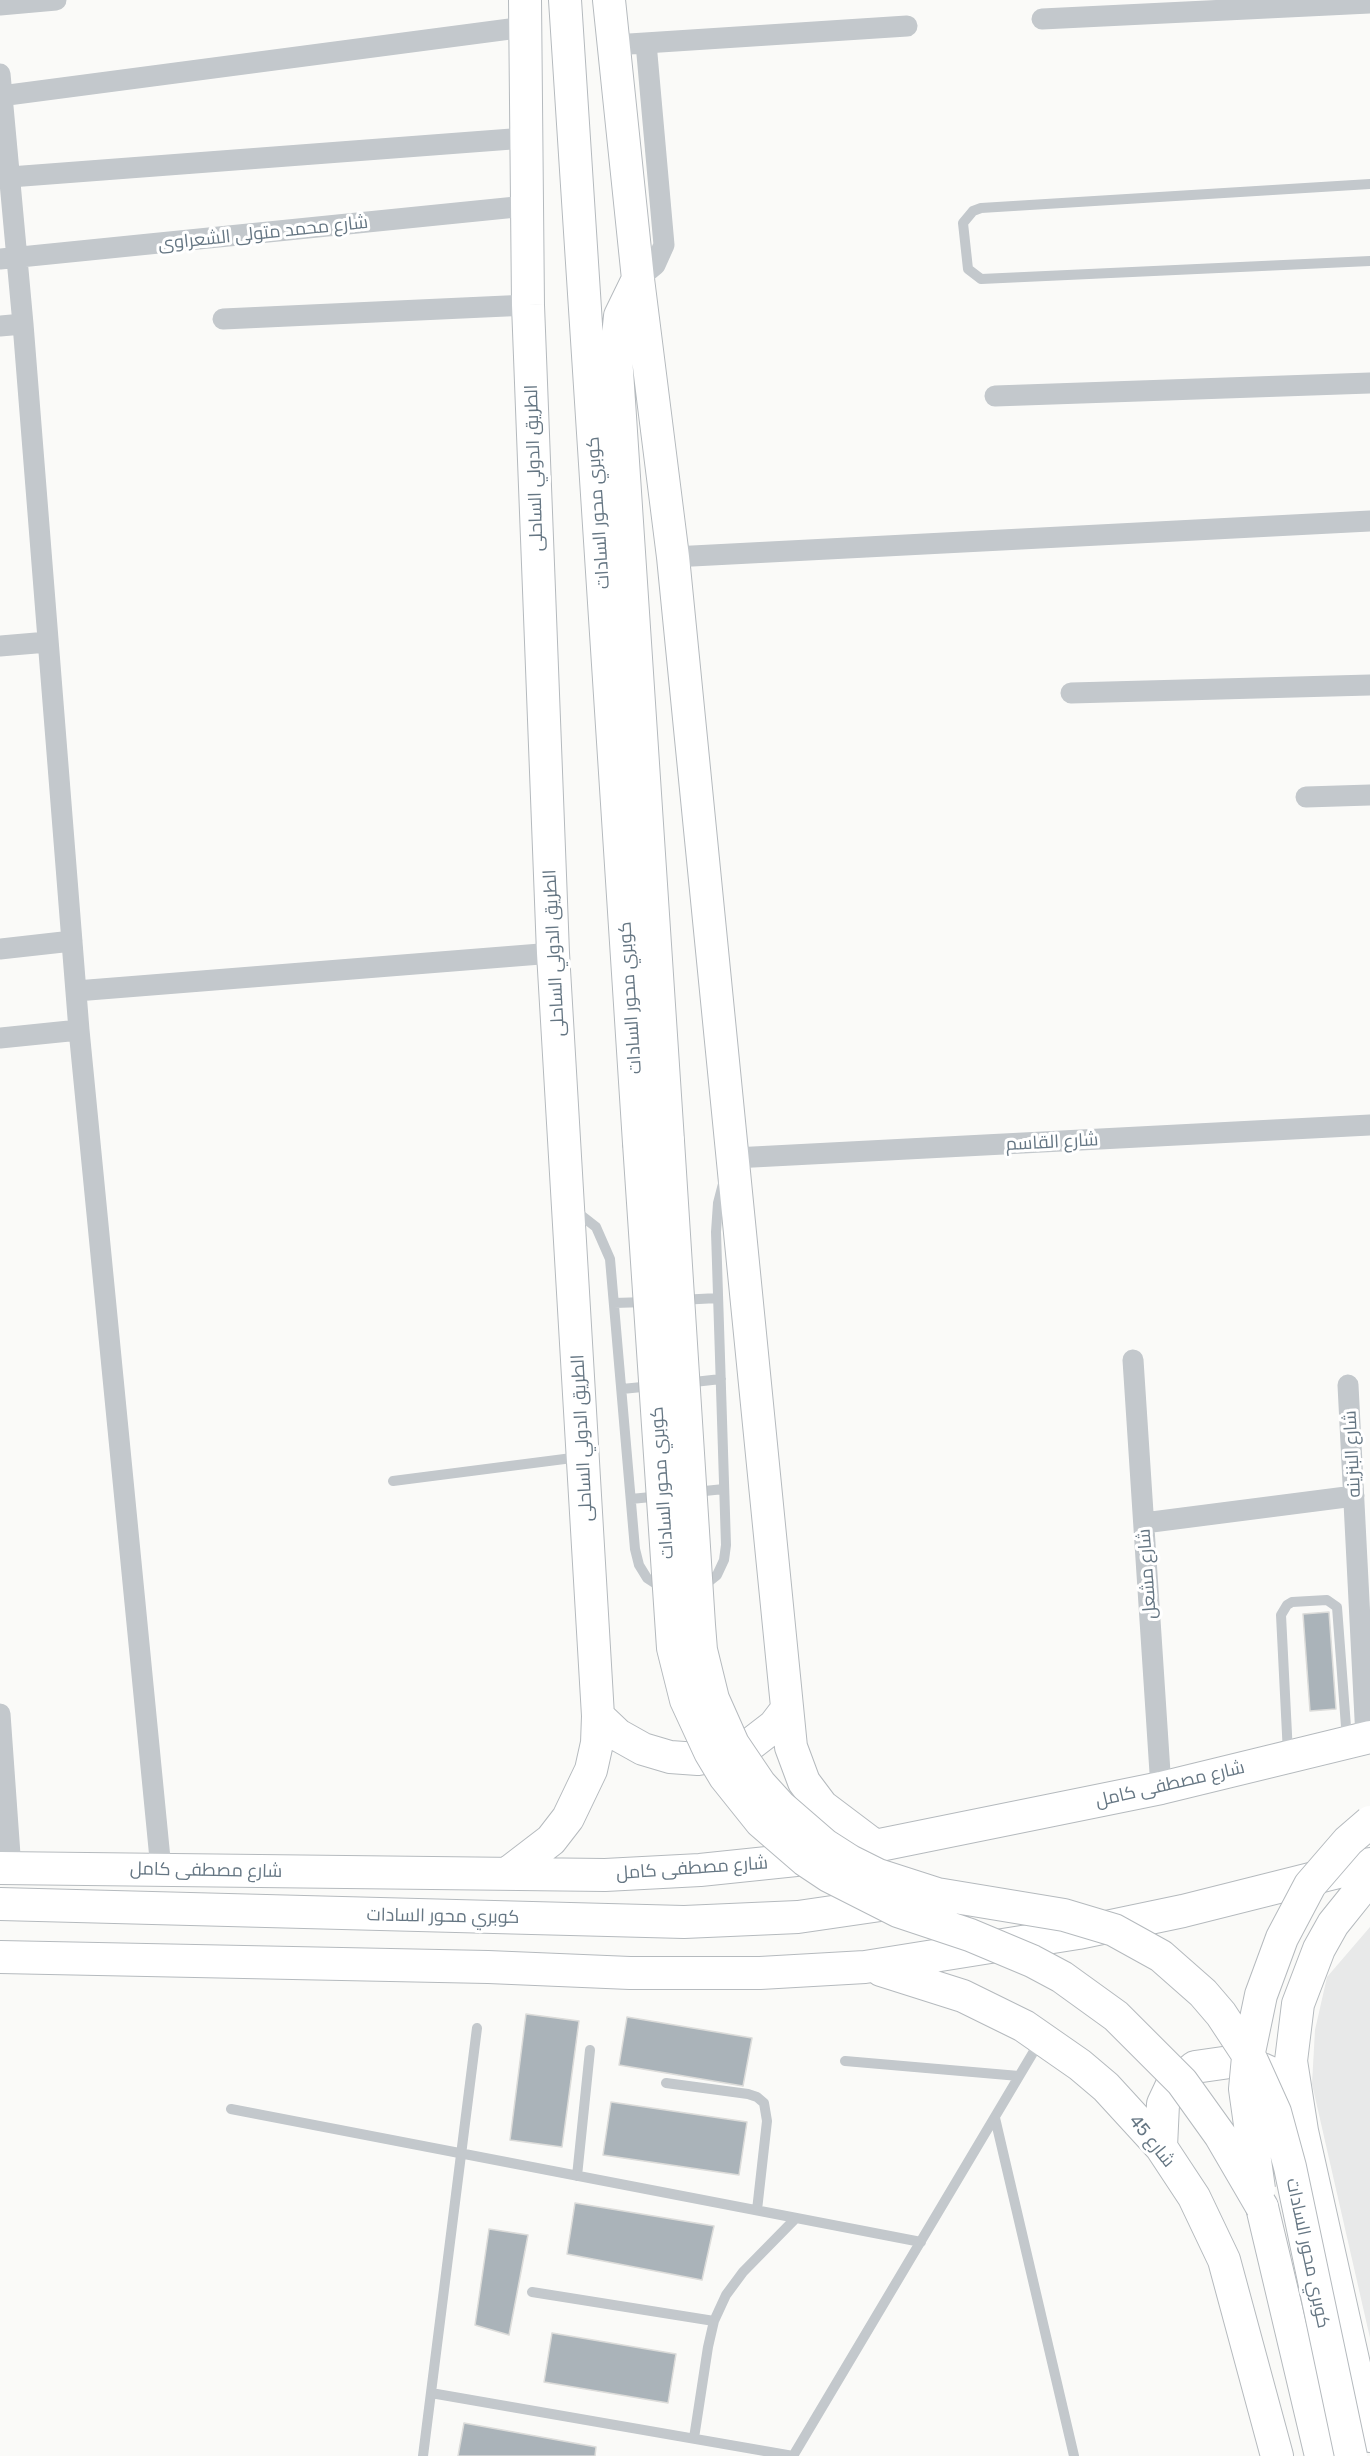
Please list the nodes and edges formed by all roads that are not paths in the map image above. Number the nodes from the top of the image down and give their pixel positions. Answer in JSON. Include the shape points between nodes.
{"nodes":[{"id":1,"x":56,"y":0,"type":"edge"},
{"id":2,"x":565,"y":0,"type":"edge"},
{"id":3,"x":609,"y":0,"type":"edge"},
{"id":4,"x":1370,"y":3,"type":"edge"},
{"id":5,"x":0,"y":5,"type":"edge"},
{"id":6,"x":525,"y":14,"type":"edge"},
{"id":7,"x":1042,"y":19,"type":"dead end"},
{"id":8,"x":907,"y":26,"type":"dead end"},
{"id":9,"x":646,"y":43,"type":"junction"},
{"id":10,"x":614,"y":45,"type":"junction"},
{"id":11,"x":0,"y":74,"type":"edge"},
{"id":12,"x":1,"y":95,"type":"edge"},
{"id":13,"x":525,"y":138,"type":"junction"},
{"id":14,"x":10,"y":177,"type":"junction"},
{"id":15,"x":1370,"y":184,"type":"edge"},
{"id":16,"x":526,"y":206,"type":"junction"},
{"id":17,"x":8,"y":259,"type":"edge"},
{"id":18,"x":1370,"y":261,"type":"edge"},
{"id":19,"x":638,"y":279,"type":"junction"},
{"id":20,"x":528,"y":305,"type":"junction"},
{"id":21,"x":223,"y":319,"type":"dead end"},
{"id":22,"x":23,"y":324,"type":"junction"},
{"id":23,"x":0,"y":327,"type":"edge"},
{"id":24,"x":1370,"y":383,"type":"edge"},
{"id":25,"x":995,"y":396,"type":"dead end"},
{"id":26,"x":1370,"y":521,"type":"edge"},
{"id":27,"x":673,"y":557,"type":"junction"},
{"id":28,"x":48,"y":642,"type":"junction"},
{"id":29,"x":0,"y":646,"type":"edge"},
{"id":30,"x":1370,"y":685,"type":"edge"},
{"id":31,"x":1071,"y":693,"type":"dead end"},
{"id":32,"x":1370,"y":795,"type":"edge"},
{"id":33,"x":1306,"y":796,"type":"dead end"},
{"id":34,"x":72,"y":941,"type":"junction"},
{"id":35,"x":0,"y":950,"type":"edge"},
{"id":36,"x":553,"y":952,"type":"junction"},
{"id":37,"x":76,"y":991,"type":"junction"},
{"id":38,"x":79,"y":1030,"type":"junction"},
{"id":39,"x":0,"y":1038,"type":"edge"},
{"id":40,"x":1370,"y":1125,"type":"edge"},
{"id":41,"x":654,"y":1142,"type":"junction"},
{"id":42,"x":734,"y":1158,"type":"junction"},
{"id":43,"x":568,"y":1206,"type":"junction"},
{"id":44,"x":718,"y":1298,"type":"junction"},
{"id":45,"x":614,"y":1303,"type":"junction"},
{"id":46,"x":1133,"y":1360,"type":"dead end"},
{"id":47,"x":721,"y":1379,"type":"junction"},
{"id":48,"x":1348,"y":1385,"type":"dead end"},
{"id":49,"x":622,"y":1389,"type":"junction"},
{"id":50,"x":583,"y":1456,"type":"junction"},
{"id":51,"x":393,"y":1480,"type":"dead end"},
{"id":52,"x":1359,"y":1483,"type":"edge"},
{"id":53,"x":724,"y":1489,"type":"junction"},
{"id":54,"x":631,"y":1499,"type":"junction"},
{"id":55,"x":1144,"y":1524,"type":"junction"},
{"id":56,"x":787,"y":1708,"type":"junction"},
{"id":57,"x":0,"y":1713,"type":"edge"},
{"id":58,"x":598,"y":1716,"type":"junction"},
{"id":59,"x":1361,"y":1740,"type":"edge"},
{"id":60,"x":1288,"y":1757,"type":"junction"},
{"id":61,"x":1161,"y":1788,"type":"junction"},
{"id":62,"x":1370,"y":1822,"type":"edge"},
{"id":63,"x":875,"y":1846,"type":"junction"},
{"id":64,"x":1370,"y":1864,"type":"edge"},
{"id":65,"x":5,"y":1869,"type":"edge"},
{"id":66,"x":161,"y":1869,"type":"junction"},
{"id":67,"x":508,"y":1873,"type":"junction"},
{"id":68,"x":1370,"y":1878,"type":"edge"},
{"id":69,"x":937,"y":1894,"type":"junction"},
{"id":70,"x":0,"y":1904,"type":"edge"},
{"id":71,"x":0,"y":1957,"type":"edge"},
{"id":72,"x":865,"y":1967,"type":"junction"},
{"id":73,"x":477,"y":2028,"type":"dead end"},
{"id":74,"x":1042,"y":2037,"type":"junction"},
{"id":75,"x":590,"y":2050,"type":"dead end"},
{"id":76,"x":845,"y":2061,"type":"dead end"},
{"id":77,"x":1019,"y":2076,"type":"junction"},
{"id":78,"x":666,"y":2083,"type":"dead end"},
{"id":79,"x":1293,"y":2085,"type":"junction"},
{"id":80,"x":231,"y":2109,"type":"dead end"},
{"id":81,"x":994,"y":2118,"type":"junction"},
{"id":82,"x":1161,"y":2148,"type":"junction"},
{"id":83,"x":461,"y":2153,"type":"junction"},
{"id":84,"x":577,"y":2176,"type":"junction"},
{"id":85,"x":1262,"y":2207,"type":"junction"},
{"id":86,"x":757,"y":2210,"type":"junction"},
{"id":87,"x":796,"y":2218,"type":"junction"},
{"id":88,"x":921,"y":2242,"type":"junction"},
{"id":89,"x":532,"y":2292,"type":"dead end"},
{"id":90,"x":714,"y":2321,"type":"junction"},
{"id":91,"x":430,"y":2393,"type":"junction"},
{"id":92,"x":1370,"y":2436,"type":"edge"},
{"id":93,"x":694,"y":2438,"type":"junction"},
{"id":94,"x":423,"y":2456,"type":"edge"},
{"id":95,"x":793,"y":2456,"type":"edge"},
{"id":96,"x":1074,"y":2456,"type":"edge"},
{"id":97,"x":1277,"y":2456,"type":"edge"},
{"id":98,"x":1321,"y":2456,"type":"edge"},
{"id":99,"x":1352,"y":2456,"type":"edge"}],
"edges":[{"from":1,"to":5,"type":"street"},
{"from":2,"to":41,"type":"main road","name":"كوبري محور السادات"},
{"from":3,"to":10,"type":"main road"},
{"from":4,"to":7,"type":"street"},
{"from":6,"to":12,"type":"street"},
{"from":6,"to":13,"type":"main road","name":"الطريق الدولي الساحلى"},
{"from":8,"to":9,"type":"street"},
{"from":9,"to":10,"type":"street"},
{"from":9,"to":19,"type":"street","via":[[664,245],[655,266]]},
{"from":10,"to":19,"type":"main road"},
{"from":11,"to":12,"type":"street"},
{"from":12,"to":14,"type":"street"},
{"from":13,"to":14,"type":"street"},
{"from":13,"to":16,"type":"main road","name":"الطريق الدولي الساحلى"},
{"from":14,"to":17,"type":"street"},
{"from":15,"to":18,"type":"lane","via":[[981,208],[963,223],[968,269],[981,279]]},
{"from":16,"to":17,"type":"street","name":"شارع محمد متولى الشعراوى"},
{"from":16,"to":20,"type":"main road","name":"الطريق الدولي الساحلى"},
{"from":17,"to":22,"type":"street"},
{"from":19,"to":27,"type":"main road"},
{"from":19,"to":41,"type":"main road","name":"كوبري محور السادات","via":[[620,316],[616,356]]},
{"from":20,"to":21,"type":"street"},
{"from":20,"to":36,"type":"main road","name":"الطريق الدولي الساحلى"},
{"from":22,"to":23,"type":"street"},
{"from":22,"to":28,"type":"street"},
{"from":24,"to":25,"type":"street"},
{"from":26,"to":27,"type":"street"},
{"from":27,"to":42,"type":"main road"},
{"from":28,"to":29,"type":"street"},
{"from":28,"to":34,"type":"street"},
{"from":30,"to":31,"type":"street"},
{"from":32,"to":33,"type":"street"},
{"from":34,"to":35,"type":"street"},
{"from":34,"to":37,"type":"street"},
{"from":36,"to":37,"type":"street"},
{"from":36,"to":43,"type":"main road","name":"الطريق الدولي الساحلى"},
{"from":37,"to":38,"type":"street"},
{"from":38,"to":39,"type":"street"},
{"from":38,"to":66,"type":"street"},
{"from":40,"to":42,"type":"street","name":"شارع القاسم"},
{"from":41,"to":69,"type":"main road","name":"كوبري محور السادات","bridge":true,"via":[[699,1625],[713,1699],[746,1764],[801,1827],[868,1870]]},
{"from":41,"to":85,"type":"main road","name":"كوبري محور السادات","bridge":true,"via":[[673,1648],[686,1700],[710,1752],[761,1822],[829,1876],[898,1911],[1032,1961],[1062,1977],[1116,2016],[1182,2082],[1220,2135]]},
{"from":42,"to":44,"type":"lane","via":[[718,1203]]},
{"from":42,"to":56,"type":"main road"},
{"from":43,"to":45,"type":"lane","via":[[588,1219],[607,1248]]},
{"from":43,"to":50,"type":"main road","name":"الطريق الدولي الساحلى"},
{"from":44,"to":45,"type":"lane"},
{"from":44,"to":47,"type":"lane"},
{"from":45,"to":49,"type":"lane"},
{"from":46,"to":55,"type":"street","name":"شارع مشعل"},
{"from":47,"to":49,"type":"lane"},
{"from":47,"to":53,"type":"lane"},
{"from":48,"to":52,"type":"street","name":"شارع البنزينه"},
{"from":49,"to":54,"type":"lane"},
{"from":50,"to":51,"type":"lane"},
{"from":50,"to":58,"type":"main road","name":"الطريق الدولي الساحلى"},
{"from":52,"to":55,"type":"street"},
{"from":52,"to":59,"type":"street","name":"شارع البنزينه"},
{"from":53,"to":54,"type":"lane"},
{"from":53,"to":54,"type":"lane","via":[[724,1560],[717,1575],[691,1591],[660,1588],[643,1571],[635,1549]]},
{"from":55,"to":61,"type":"street","name":"شارع مشعل"},
{"from":56,"to":58,"type":"main road","via":[[774,1726],[752,1743],[726,1754],[698,1759],[670,1757],[643,1749],[618,1735]]},
{"from":56,"to":63,"type":"main road","via":[[791,1747],[804,1782],[822,1806]]},
{"from":57,"to":65,"type":"street"},
{"from":58,"to":67,"type":"main road","name":"الطريق الدولي الساحلى","via":[[591,1770],[568,1818],[544,1846]]},
{"from":59,"to":60,"type":"main road","name":"شارع مصطفى كامل"},
{"from":59,"to":60,"type":"lane","via":[[1337,1607],[1327,1600],[1292,1602],[1281,1615]]},
{"from":60,"to":61,"type":"main road","name":"شارع مصطفى كامل"},
{"from":61,"to":63,"type":"main road","name":"شارع مصطفى كامل"},
{"from":62,"to":85,"type":"main road","name":"كوبري محور السادات","bridge":true,"via":[[1310,1885],[1282,1938],[1261,1995],[1245,2089]]},
{"from":63,"to":67,"type":"main road","name":"شارع مصطفى كامل","via":[[795,1860],[700,1870],[605,1875]]},
{"from":64,"to":72,"type":"main road","via":[[1078,1933]]},
{"from":65,"to":66,"type":"main road","name":"شارع مصطفى كامل"},
{"from":66,"to":67,"type":"main road","name":"شارع مصطفى كامل"},
{"from":68,"to":79,"type":"main road","via":[[1333,1924],[1307,1976],[1293,2033]]},
{"from":69,"to":70,"type":"main road","name":"كوبري محور السادات","bridge":true,"via":[[798,1917],[684,1922]]},
{"from":69,"to":99,"type":"main road","name":"كوبري محور السادات","bridge":true,"via":[[1064,1915],[1114,1930],[1183,1973],[1221,2014],[1252,2061],[1284,2140]]},
{"from":71,"to":72,"type":"main road","via":[[488,1967],[630,1974]]},
{"from":72,"to":74,"type":"main road","name":"شارع 45","via":[[963,1996]]},
{"from":73,"to":83,"type":"lane"},
{"from":74,"to":77,"type":"lane"},
{"from":74,"to":82,"type":"main road","name":"شارع 45","via":[[1106,2087]]},
{"from":75,"to":84,"type":"lane"},
{"from":76,"to":77,"type":"lane"},
{"from":77,"to":81,"type":"lane"},
{"from":78,"to":86,"type":"lane","via":[[748,2094],[764,2103],[767,2121]]},
{"from":79,"to":82,"type":"main road","via":[[1262,2069],[1230,2062],[1195,2067],[1171,2086],[1163,2104]]},
{"from":79,"to":92,"type":"main road"},
{"from":80,"to":83,"type":"lane"},
{"from":81,"to":88,"type":"lane"},
{"from":81,"to":96,"type":"lane"},
{"from":82,"to":97,"type":"main road","name":"شارع 45","via":[[1194,2197],[1224,2260]]},
{"from":83,"to":84,"type":"lane"},
{"from":83,"to":91,"type":"lane"},
{"from":84,"to":86,"type":"lane"},
{"from":85,"to":98,"type":"main road","name":"كوبري محور السادات"},
{"from":86,"to":87,"type":"lane"},
{"from":87,"to":88,"type":"lane"},
{"from":87,"to":90,"type":"lane","via":[[743,2272]]},
{"from":88,"to":95,"type":"lane"},
{"from":89,"to":90,"type":"lane"},
{"from":90,"to":93,"type":"lane"},
{"from":91,"to":93,"type":"lane"},
{"from":91,"to":94,"type":"lane"},
{"from":93,"to":95,"type":"lane"}]}
